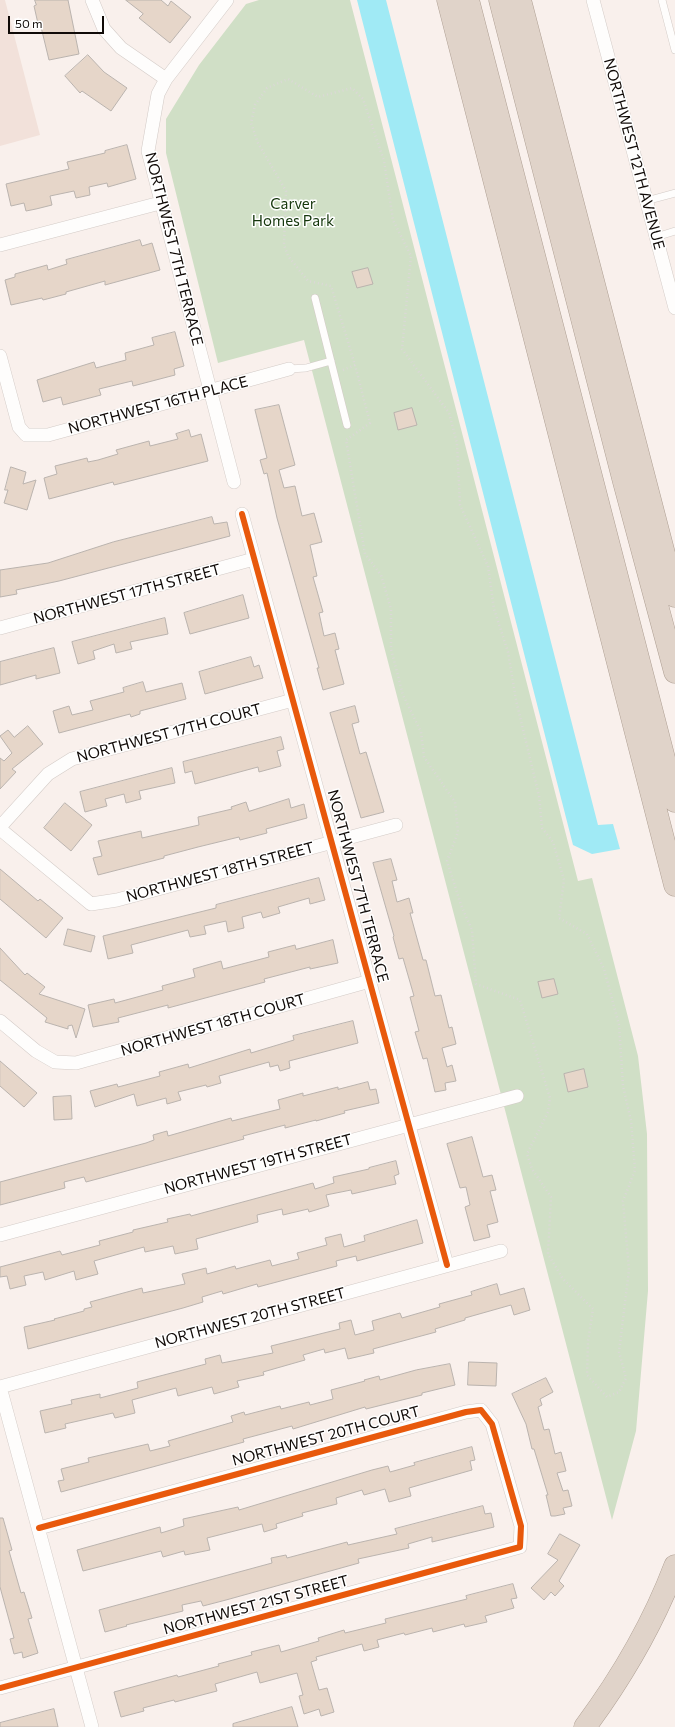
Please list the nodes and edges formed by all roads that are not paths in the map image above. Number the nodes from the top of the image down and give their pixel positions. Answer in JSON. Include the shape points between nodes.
{"nodes":[{"id":1,"x":92,"y":0,"type":"edge"},
{"id":2,"x":227,"y":0,"type":"edge"},
{"id":3,"x":448,"y":0,"type":"edge"},
{"id":4,"x":468,"y":0,"type":"edge"},
{"id":5,"x":500,"y":0,"type":"edge"},
{"id":6,"x":520,"y":0,"type":"edge"},
{"id":7,"x":594,"y":0,"type":"edge"},
{"id":8,"x":662,"y":0,"type":"edge"},
{"id":9,"x":675,"y":50,"type":"edge"},
{"id":10,"x":166,"y":79,"type":"junction"},
{"id":11,"x":675,"y":193,"type":"edge"},
{"id":12,"x":646,"y":201,"type":"junction"},
{"id":13,"x":160,"y":203,"type":"junction"},
{"id":14,"x":675,"y":231,"type":"edge"},
{"id":15,"x":656,"y":237,"type":"junction"},
{"id":16,"x":0,"y":245,"type":"edge"},
{"id":17,"x":315,"y":298,"type":"dead end"},
{"id":18,"x":675,"y":308,"type":"edge"},
{"id":19,"x":0,"y":356,"type":"edge"},
{"id":20,"x":331,"y":361,"type":"junction"},
{"id":21,"x":289,"y":369,"type":"joint"},
{"id":22,"x":210,"y":391,"type":"junction"},
{"id":23,"x":347,"y":424,"type":"dead end"},
{"id":24,"x":234,"y":482,"type":"dead end"},
{"id":25,"x":242,"y":514,"type":"dead end"},
{"id":26,"x":254,"y":559,"type":"junction"},
{"id":27,"x":675,"y":596,"type":"edge"},
{"id":28,"x":0,"y":628,"type":"edge"},
{"id":29,"x":675,"y":672,"type":"edge"},
{"id":30,"x":293,"y":700,"type":"junction"},
{"id":31,"x":675,"y":801,"type":"edge"},
{"id":32,"x":396,"y":825,"type":"dead end"},
{"id":33,"x":0,"y":828,"type":"edge"},
{"id":34,"x":333,"y":842,"type":"junction"},
{"id":35,"x":675,"y":885,"type":"edge"},
{"id":36,"x":370,"y":981,"type":"junction"},
{"id":37,"x":0,"y":1021,"type":"edge"},
{"id":38,"x":517,"y":1096,"type":"dead end"},
{"id":39,"x":409,"y":1123,"type":"junction"},
{"id":40,"x":0,"y":1235,"type":"edge"},
{"id":41,"x":501,"y":1251,"type":"dead end"},
{"id":42,"x":447,"y":1265,"type":"junction"},
{"id":43,"x":0,"y":1387,"type":"edge"},
{"id":44,"x":39,"y":1528,"type":"junction"},
{"id":45,"x":520,"y":1547,"type":"joint"},
{"id":46,"x":675,"y":1566,"type":"edge"},
{"id":47,"x":76,"y":1668,"type":"junction"},
{"id":48,"x":0,"y":1688,"type":"edge"},
{"id":49,"x":92,"y":1727,"type":"edge"},
{"id":50,"x":585,"y":1727,"type":"edge"}],
"edges":[{"from":1,"to":10,"type":"street","via":[[104,29],[112,38],[136,59]]},
{"from":2,"to":10,"type":"street","name":"NORTHWEST 7TH TERRACE"},
{"from":3,"to":35,"type":"highway"},
{"from":4,"to":31,"type":"highway"},
{"from":5,"to":29,"type":"highway"},
{"from":6,"to":27,"type":"highway"},
{"from":7,"to":12,"type":"street","name":"NORTHWEST 12TH AVENUE"},
{"from":8,"to":9,"type":"lane"},
{"from":10,"to":13,"type":"street","name":"NORTHWEST 7TH TERRACE","via":[[155,101],[148,151]]},
{"from":11,"to":12,"type":"lane"},
{"from":12,"to":15,"type":"street","name":"NORTHWEST 12TH AVENUE"},
{"from":13,"to":16,"type":"street"},
{"from":13,"to":22,"type":"street","name":"NORTHWEST 7TH TERRACE"},
{"from":14,"to":15,"type":"lane"},
{"from":15,"to":18,"type":"street","name":"NORTHWEST 12TH AVENUE"},
{"from":17,"to":20,"type":"lane"},
{"from":19,"to":22,"type":"street","name":"NORTHWEST 16TH PLACE","via":[[19,427],[26,436],[48,435]]},
{"from":20,"to":21,"type":"lane","via":[[306,368]]},
{"from":20,"to":23,"type":"lane"},
{"from":21,"to":22,"type":"street","name":"NORTHWEST 16TH PLACE"},
{"from":22,"to":24,"type":"street","name":"NORTHWEST 7TH TERRACE"},
{"from":25,"to":26,"type":"street","name":"NORTHWEST 7TH TERRACE"},
{"from":26,"to":28,"type":"street","name":"NORTHWEST 17TH STREET"},
{"from":26,"to":30,"type":"street","name":"NORTHWEST 7TH TERRACE"},
{"from":30,"to":33,"type":"street","name":"NORTHWEST 17TH COURT","via":[[72,759],[48,774]]},
{"from":30,"to":34,"type":"street","name":"NORTHWEST 7TH TERRACE"},
{"from":32,"to":34,"type":"street","name":"NORTHWEST 18TH STREET"},
{"from":33,"to":34,"type":"street","name":"NORTHWEST 18TH STREET","via":[[91,904],[117,900]]},
{"from":34,"to":36,"type":"street","name":"NORTHWEST 7TH TERRACE"},
{"from":36,"to":37,"type":"street","name":"NORTHWEST 18TH COURT","via":[[76,1063],[55,1062],[36,1051]]},
{"from":36,"to":39,"type":"street","name":"NORTHWEST 7TH TERRACE"},
{"from":38,"to":39,"type":"street","name":"NORTHWEST 19TH STREET"},
{"from":39,"to":40,"type":"street","name":"NORTHWEST 19TH STREET"},
{"from":39,"to":42,"type":"street","name":"NORTHWEST 7TH TERRACE"},
{"from":41,"to":42,"type":"street","name":"NORTHWEST 20TH STREET"},
{"from":42,"to":43,"type":"street","name":"NORTHWEST 20TH STREET"},
{"from":43,"to":44,"type":"street"},
{"from":44,"to":45,"type":"street","name":"NORTHWEST 20TH COURT","via":[[458,1414],[481,1410],[492,1424],[521,1526]]},
{"from":44,"to":47,"type":"street"},
{"from":45,"to":47,"type":"street","name":"NORTHWEST 21ST STREET"},
{"from":46,"to":50,"type":"highway","via":[[647,1630],[612,1689]]},
{"from":47,"to":48,"type":"street","name":"NORTHWEST 21ST STREET"},
{"from":47,"to":49,"type":"street"}]}
